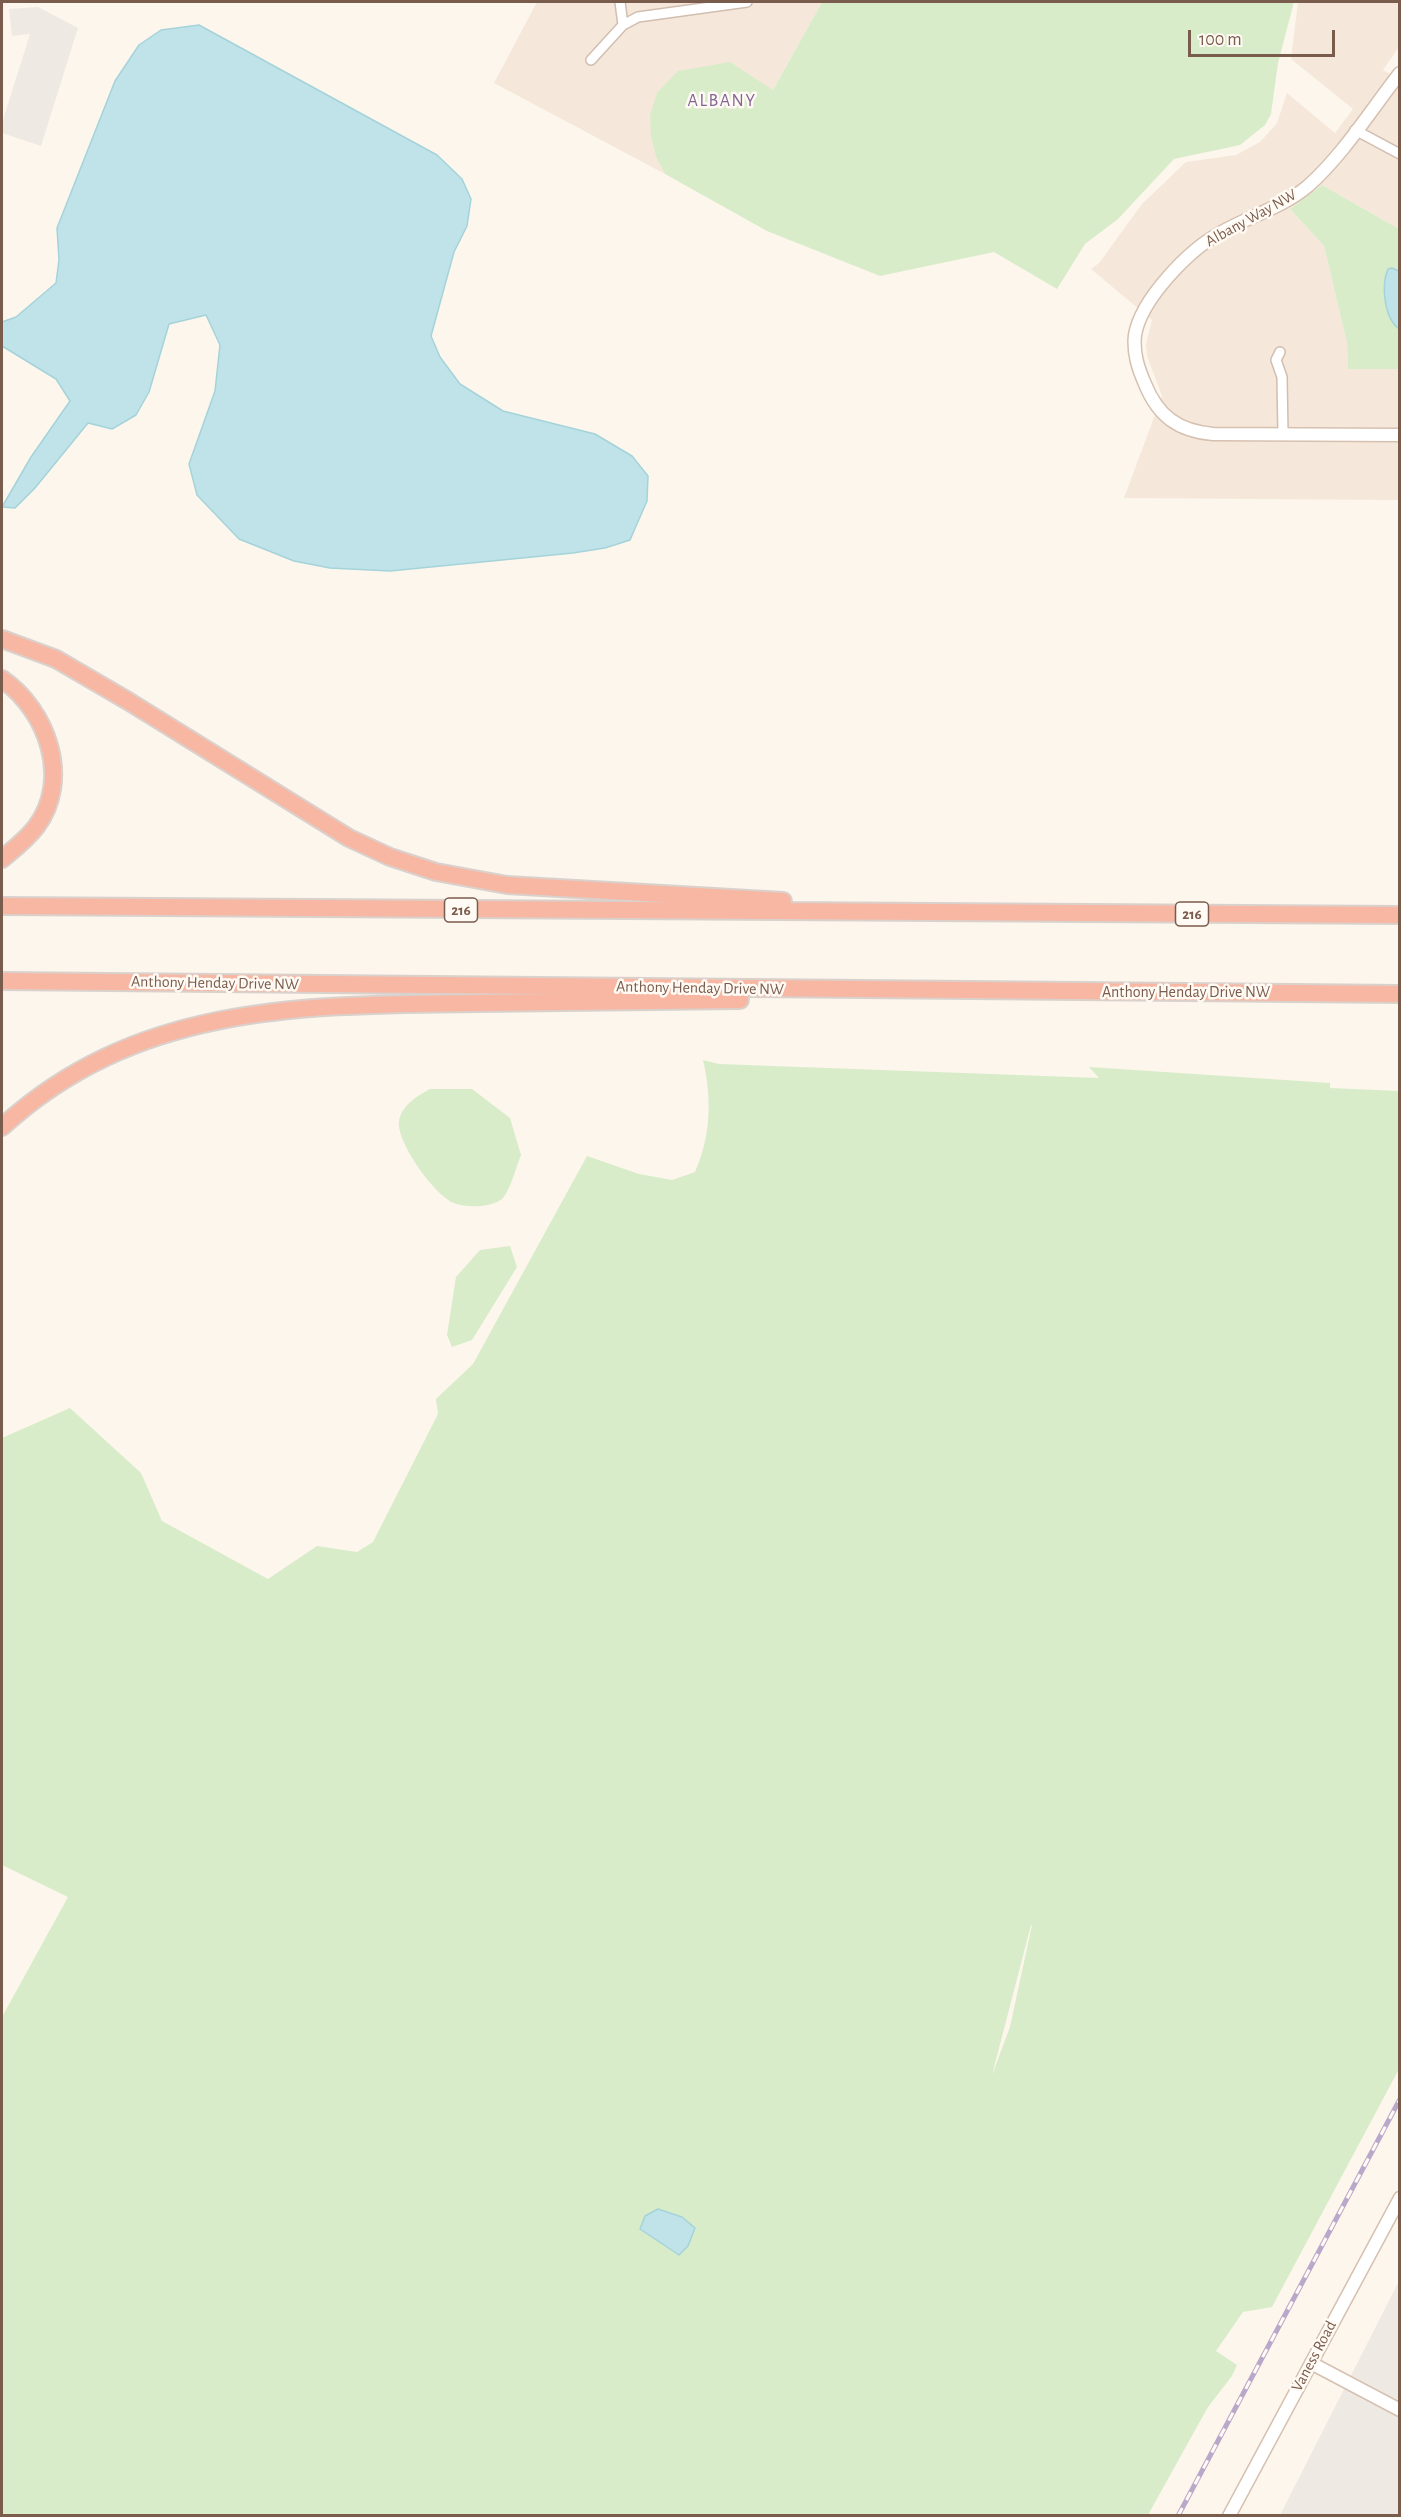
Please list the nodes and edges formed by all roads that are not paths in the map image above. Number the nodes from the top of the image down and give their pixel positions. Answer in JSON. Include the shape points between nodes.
{"nodes":[{"id":1,"x":620,"y":2,"type":"edge"},
{"id":2,"x":747,"y":2,"type":"edge"},
{"id":3,"x":623,"y":26,"type":"junction"},
{"id":4,"x":591,"y":60,"type":"dead end"},
{"id":5,"x":1400,"y":73,"type":"edge"},
{"id":6,"x":1355,"y":130,"type":"junction"},
{"id":7,"x":1400,"y":154,"type":"edge"},
{"id":8,"x":1280,"y":352,"type":"dead end"},
{"id":9,"x":1283,"y":434,"type":"junction"},
{"id":10,"x":1400,"y":435,"type":"edge"},
{"id":11,"x":2,"y":639,"type":"edge"},
{"id":12,"x":2,"y":680,"type":"edge"},
{"id":13,"x":2,"y":859,"type":"edge"},
{"id":14,"x":2,"y":906,"type":"edge"},
{"id":15,"x":921,"y":913,"type":"junction"},
{"id":16,"x":1400,"y":915,"type":"edge"},
{"id":17,"x":2,"y":981,"type":"edge"},
{"id":18,"x":89,"y":982,"type":"junction"},
{"id":19,"x":2,"y":986,"type":"edge"},
{"id":20,"x":899,"y":991,"type":"junction"},
{"id":21,"x":1400,"y":994,"type":"edge"},
{"id":22,"x":2,"y":1127,"type":"edge"},
{"id":23,"x":1400,"y":2198,"type":"edge"},
{"id":24,"x":1311,"y":2362,"type":"junction"},
{"id":25,"x":1400,"y":2410,"type":"edge"},
{"id":26,"x":1229,"y":2516,"type":"edge"}],
"edges":[{"from":1,"to":3,"type":"street"},
{"from":2,"to":3,"type":"street","via":[[657,13]]},
{"from":3,"to":4,"type":"street"},
{"from":5,"to":6,"type":"street","name":"Albany Way NW"},
{"from":6,"to":7,"type":"street"},
{"from":6,"to":9,"type":"street","name":"Albany Way NW","via":[[1323,170],[1298,193],[1275,208],[1220,232],[1198,248],[1158,292],[1137,329],[1135,351],[1140,372],[1159,410],[1176,425],[1213,434]]},
{"from":8,"to":9,"type":"street","via":[[1276,360],[1282,377]]},
{"from":9,"to":10,"type":"street","name":"Albany Way NW"},
{"from":11,"to":15,"type":"highway","via":[[77,671],[349,838],[436,872],[507,885]]},
{"from":12,"to":13,"type":"highway","via":[[18,690],[30,706],[52,756],[53,774],[46,807],[37,826]]},
{"from":14,"to":15,"type":"highway","number":"216"},
{"from":15,"to":16,"type":"highway","number":"216"},
{"from":17,"to":18,"type":"highway","name":"Anthony Henday Drive NW"},
{"from":18,"to":19,"type":"highway"},
{"from":18,"to":20,"type":"highway","name":"Anthony Henday Drive NW"},
{"from":20,"to":21,"type":"highway","name":"Anthony Henday Drive NW"},
{"from":20,"to":22,"type":"highway","via":[[824,999],[338,1005],[236,1016],[149,1038],[114,1052],[49,1089]]},
{"from":23,"to":24,"type":"street","name":"Vaness Road"},
{"from":24,"to":25,"type":"street"},
{"from":24,"to":26,"type":"street","name":"Vaness Road"}]}
